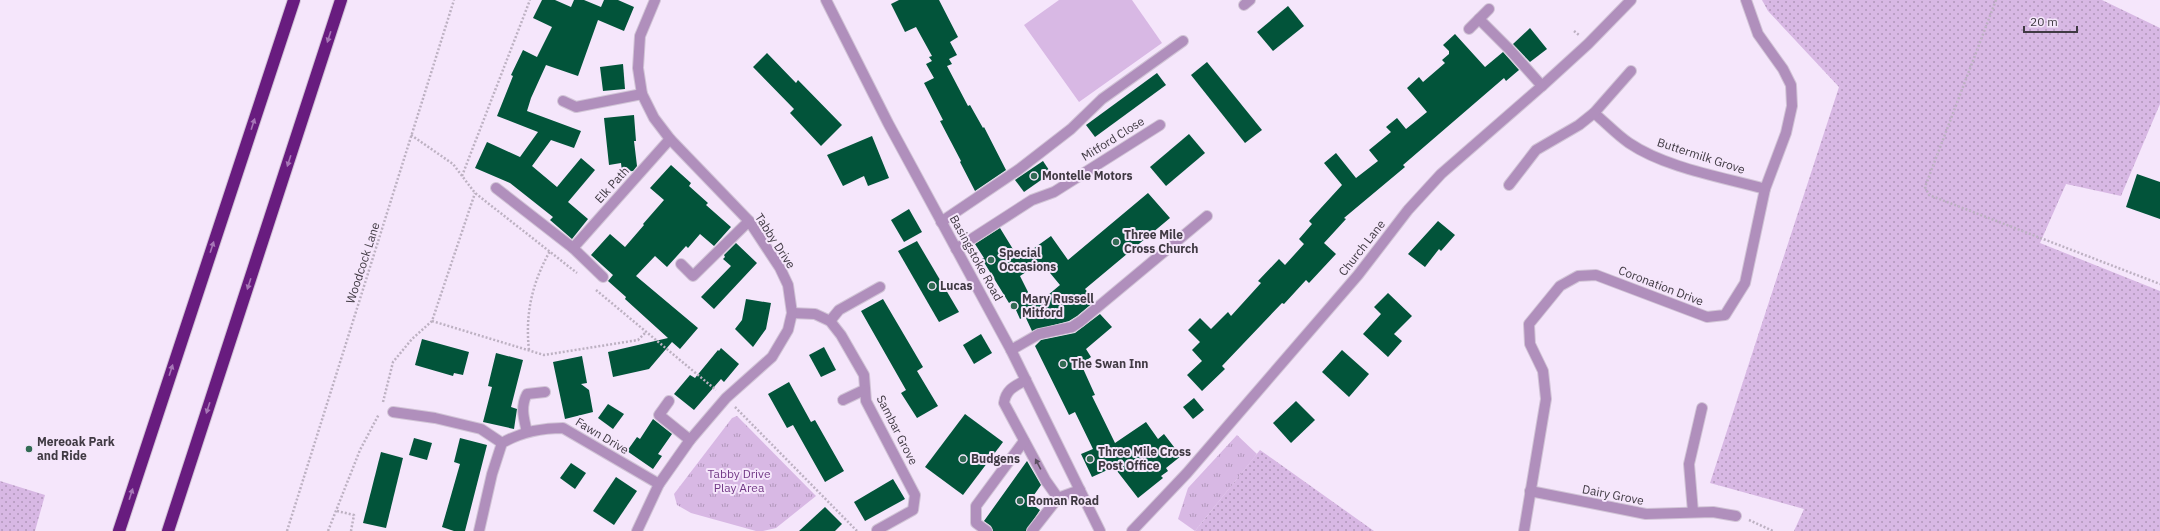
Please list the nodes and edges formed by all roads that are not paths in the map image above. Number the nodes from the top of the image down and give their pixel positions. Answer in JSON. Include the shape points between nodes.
{"nodes":[{"id":1,"x":294,"y":0,"type":"edge"},
{"id":2,"x":341,"y":0,"type":"edge"},
{"id":3,"x":655,"y":0,"type":"edge"},
{"id":4,"x":826,"y":0,"type":"edge"},
{"id":5,"x":1631,"y":0,"type":"edge"},
{"id":6,"x":1746,"y":0,"type":"edge"},
{"id":7,"x":1489,"y":8,"type":"dead end"},
{"id":8,"x":1479,"y":19,"type":"junction"},
{"id":9,"x":1469,"y":29,"type":"dead end"},
{"id":10,"x":1183,"y":41,"type":"dead end"},
{"id":11,"x":1631,"y":71,"type":"dead end"},
{"id":12,"x":1542,"y":86,"type":"junction"},
{"id":13,"x":642,"y":94,"type":"junction"},
{"id":14,"x":563,"y":101,"type":"dead end"},
{"id":15,"x":1594,"y":113,"type":"junction"},
{"id":16,"x":1160,"y":125,"type":"dead end"},
{"id":17,"x":670,"y":140,"type":"junction"},
{"id":18,"x":1509,"y":185,"type":"dead end"},
{"id":19,"x":496,"y":188,"type":"dead end"},
{"id":20,"x":1765,"y":189,"type":"junction"},
{"id":21,"x":1207,"y":216,"type":"dead end"},
{"id":22,"x":749,"y":221,"type":"junction"},
{"id":23,"x":941,"y":222,"type":"junction"},
{"id":24,"x":573,"y":248,"type":"junction"},
{"id":25,"x":956,"y":249,"type":"junction"},
{"id":26,"x":681,"y":264,"type":"dead end"},
{"id":27,"x":603,"y":277,"type":"dead end"},
{"id":28,"x":880,"y":287,"type":"dead end"},
{"id":29,"x":792,"y":313,"type":"junction"},
{"id":30,"x":830,"y":320,"type":"junction"},
{"id":31,"x":1011,"y":350,"type":"junction"},
{"id":32,"x":1026,"y":380,"type":"junction"},
{"id":33,"x":864,"y":390,"type":"junction"},
{"id":34,"x":545,"y":392,"type":"dead end"},
{"id":35,"x":842,"y":400,"type":"dead end"},
{"id":36,"x":669,"y":402,"type":"dead end"},
{"id":37,"x":1702,"y":408,"type":"dead end"},
{"id":38,"x":392,"y":412,"type":"dead end"},
{"id":39,"x":528,"y":432,"type":"junction"},
{"id":40,"x":690,"y":440,"type":"junction"},
{"id":41,"x":1024,"y":441,"type":"junction"},
{"id":42,"x":502,"y":443,"type":"junction"},
{"id":43,"x":659,"y":484,"type":"junction"},
{"id":44,"x":1080,"y":490,"type":"junction"},
{"id":45,"x":1530,"y":491,"type":"junction"},
{"id":46,"x":1058,"y":498,"type":"junction"},
{"id":47,"x":1693,"y":512,"type":"junction"},
{"id":48,"x":1736,"y":516,"type":"road end"},
{"id":49,"x":877,"y":530,"type":"dead end"},
{"id":50,"x":119,"y":531,"type":"edge"},
{"id":51,"x":168,"y":531,"type":"edge"},
{"id":52,"x":479,"y":531,"type":"edge"},
{"id":53,"x":637,"y":531,"type":"edge"},
{"id":54,"x":987,"y":531,"type":"edge"},
{"id":55,"x":1032,"y":531,"type":"edge"},
{"id":56,"x":1100,"y":531,"type":"edge"},
{"id":57,"x":1132,"y":531,"type":"edge"},
{"id":58,"x":1524,"y":531,"type":"edge"}],
"edges":[{"from":50,"to":1,"type":"highway","one_way":true},
{"from":2,"to":51,"type":"highway","one_way":true},
{"from":3,"to":13,"type":"street","name":"Tabby Drive","via":[[640,36],[638,68]]},
{"from":4,"to":23,"type":"street","name":"Basingstoke Road"},
{"from":5,"to":12,"type":"street","name":"Church Lane"},
{"from":6,"to":20,"type":"street","name":"Coronation Drive","via":[[1758,34],[1791,85],[1792,106],[1786,133]]},
{"from":7,"to":8,"type":"street"},
{"from":8,"to":9,"type":"street"},
{"from":8,"to":12,"type":"street"},
{"from":10,"to":23,"type":"street","via":[[1102,98],[1071,129],[1018,170]]},
{"from":11,"to":15,"type":"street"},
{"from":12,"to":57,"type":"street","name":"Church Lane","via":[[1440,174],[1408,210],[1358,275],[1187,473]]},
{"from":13,"to":14,"type":"street","via":[[576,107]]},
{"from":13,"to":17,"type":"street","name":"Tabby Drive","via":[[654,118]]},
{"from":15,"to":18,"type":"street","via":[[1579,125],[1536,150]]},
{"from":15,"to":20,"type":"street","name":"Buttermilk Grove","via":[[1629,143],[1646,152],[1675,164]]},
{"from":16,"to":25,"type":"street","name":"Mitford Close","via":[[1054,192],[1032,200]]},
{"from":17,"to":22,"type":"street","name":"Tabby Drive"},
{"from":17,"to":24,"type":"street","name":"Elk Path"},
{"from":19,"to":24,"type":"street"},
{"from":20,"to":45,"type":"street","name":"Coronation Drive","via":[[1745,284],[1725,314],[1707,317],[1596,275],[1578,276],[1560,286],[1529,324],[1530,344],[1543,371],[1546,399]]},
{"from":21,"to":31,"type":"street","via":[[1081,321],[1072,327],[1039,334]]},
{"from":22,"to":26,"type":"street","via":[[693,276]]},
{"from":22,"to":29,"type":"street","name":"Tabby Drive","via":[[780,268],[788,285]]},
{"from":23,"to":25,"type":"street","name":"Basingstoke Road"},
{"from":24,"to":27,"type":"street"},
{"from":25,"to":31,"type":"street","name":"Basingstoke Road"},
{"from":28,"to":30,"type":"street","via":[[839,310]]},
{"from":29,"to":30,"type":"street","via":[[815,314]]},
{"from":29,"to":40,"type":"street","name":"Tabby Drive","via":[[788,330],[772,357],[726,398]]},
{"from":30,"to":33,"type":"street","name":"Sambar Grove","via":[[864,375]]},
{"from":31,"to":32,"type":"street","name":"Basingstoke Road"},
{"from":32,"to":41,"type":"street","via":[[1010,388],[1004,403]]},
{"from":32,"to":44,"type":"street","name":"Basingstoke Road"},
{"from":33,"to":35,"type":"street"},
{"from":33,"to":49,"type":"street","name":"Sambar Grove","via":[[866,401],[915,495],[913,510]]},
{"from":34,"to":39,"type":"street","via":[[527,394],[522,403]]},
{"from":36,"to":40,"type":"street","via":[[659,415]]},
{"from":37,"to":47,"type":"street","via":[[1689,464]]},
{"from":38,"to":42,"type":"street","via":[[435,418],[481,429]]},
{"from":39,"to":42,"type":"street","name":"Fawn Drive","via":[[517,434]]},
{"from":39,"to":43,"type":"street","name":"Fawn Drive","via":[[563,428]]},
{"from":40,"to":43,"type":"street","name":"Tabby Drive"},
{"from":46,"to":41,"type":"street","one_way":true},
{"from":41,"to":54,"type":"street","via":[[976,506],[976,523]]},
{"from":42,"to":52,"type":"street"},
{"from":43,"to":53,"type":"street","name":"Tabby Drive"},
{"from":44,"to":46,"type":"street"},
{"from":44,"to":56,"type":"street","name":"Basingstoke Road"},
{"from":45,"to":47,"type":"street","name":"Dairy Grove","via":[[1646,514]]},
{"from":45,"to":58,"type":"street","name":"Coronation Drive"},
{"from":46,"to":55,"type":"street"},
{"from":47,"to":48,"type":"street","name":"Dairy Grove"}]}
